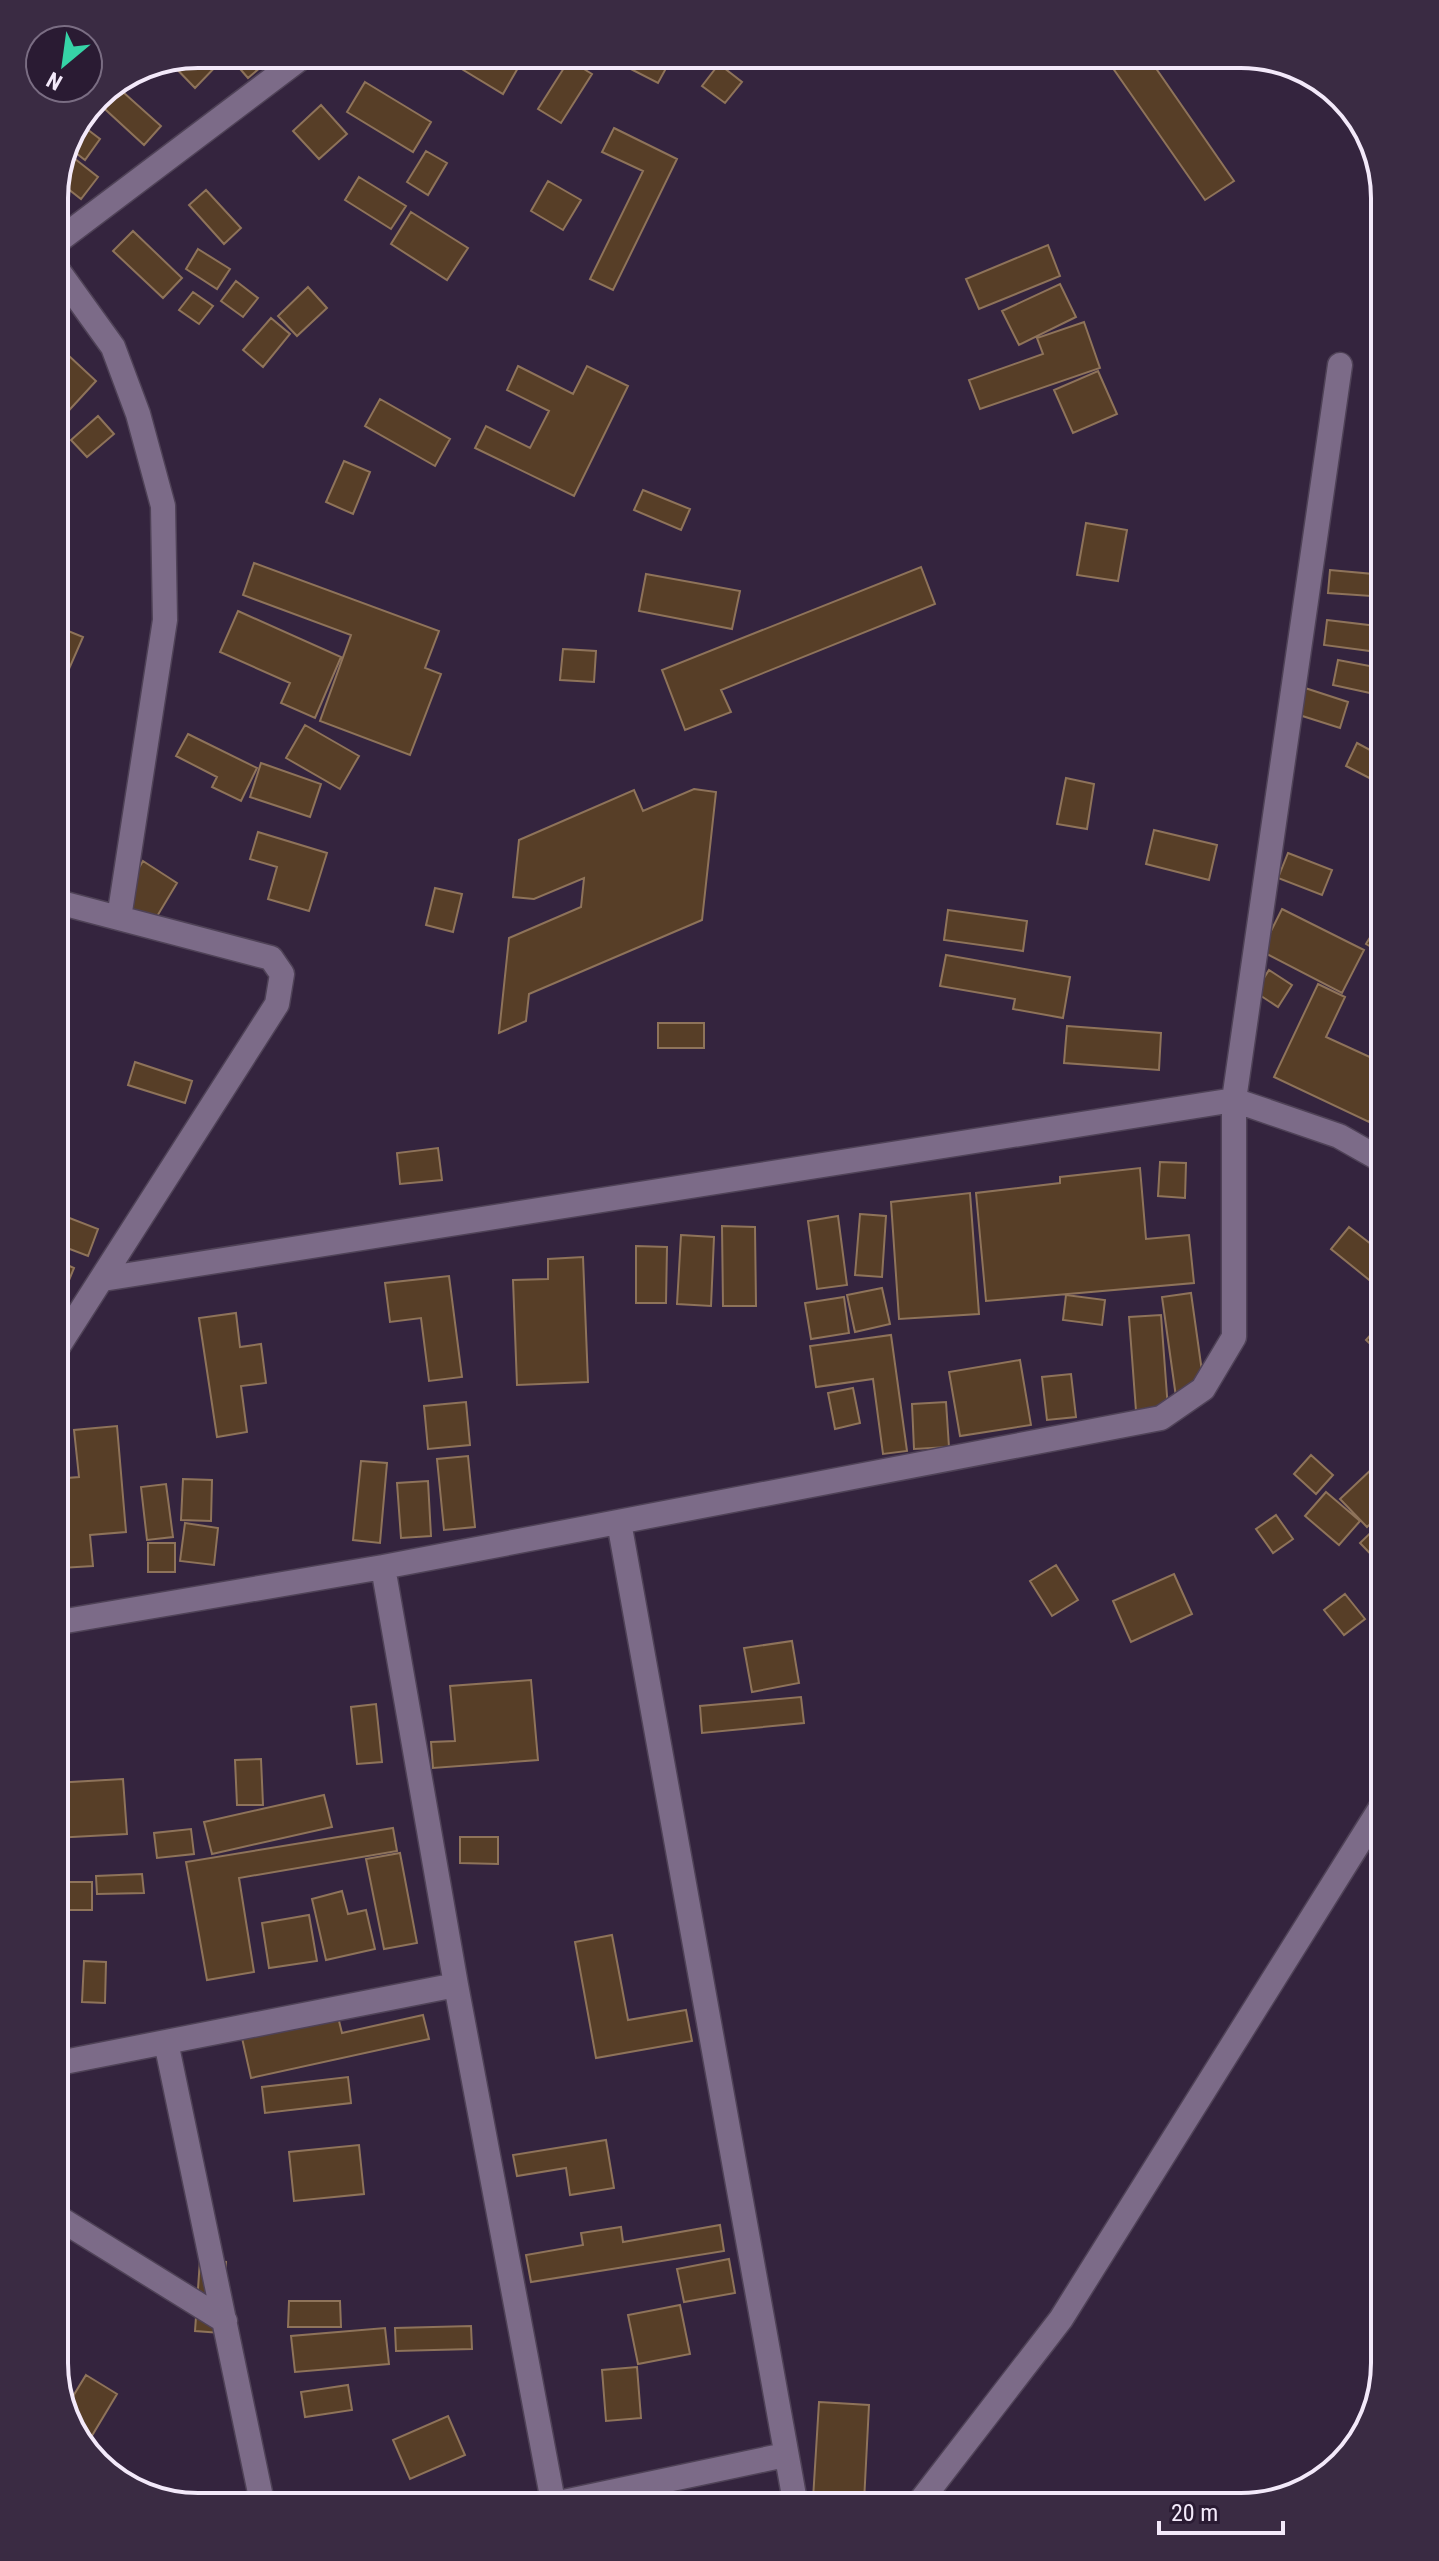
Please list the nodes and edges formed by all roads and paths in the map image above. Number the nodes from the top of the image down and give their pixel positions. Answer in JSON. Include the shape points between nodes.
{"nodes":[{"id":1,"x":287,"y":68,"type":"edge"},
{"id":2,"x":68,"y":233,"type":"edge"},
{"id":3,"x":68,"y":284,"type":"edge"},
{"id":4,"x":1340,"y":365,"type":"dead end"},
{"id":5,"x":68,"y":905,"type":"edge"},
{"id":6,"x":119,"y":918,"type":"junction"},
{"id":7,"x":1234,"y":1100,"type":"junction"},
{"id":8,"x":1371,"y":1154,"type":"edge"},
{"id":9,"x":103,"y":1279,"type":"junction"},
{"id":10,"x":68,"y":1332,"type":"edge"},
{"id":11,"x":619,"y":1522,"type":"junction"},
{"id":12,"x":383,"y":1567,"type":"junction"},
{"id":13,"x":68,"y":1621,"type":"edge"},
{"id":14,"x":1371,"y":1823,"type":"edge"},
{"id":15,"x":456,"y":1985,"type":"junction"},
{"id":16,"x":166,"y":2042,"type":"junction"},
{"id":17,"x":68,"y":2061,"type":"edge"},
{"id":18,"x":68,"y":2224,"type":"edge"},
{"id":19,"x":225,"y":2321,"type":"junction"},
{"id":20,"x":785,"y":2455,"type":"junction"},
{"id":21,"x":260,"y":2493,"type":"edge"},
{"id":22,"x":547,"y":2493,"type":"edge"},
{"id":23,"x":609,"y":2493,"type":"edge"},
{"id":24,"x":793,"y":2493,"type":"edge"},
{"id":25,"x":927,"y":2493,"type":"edge"}],
"edges":[{"from":1,"to":2,"type":"street"},
{"from":3,"to":6,"type":"street","via":[[113,347],[163,506],[165,620]]},
{"from":4,"to":7,"type":"street"},
{"from":5,"to":6,"type":"street"},
{"from":6,"to":9,"type":"street","via":[[271,958],[282,974],[277,1004]]},
{"from":7,"to":8,"type":"street","via":[[1339,1136]]},
{"from":7,"to":9,"type":"street"},
{"from":7,"to":11,"type":"street","via":[[1234,1337],[1203,1389],[1161,1418]]},
{"from":9,"to":10,"type":"street"},
{"from":11,"to":12,"type":"street"},
{"from":11,"to":20,"type":"street"},
{"from":12,"to":13,"type":"street"},
{"from":12,"to":15,"type":"street"},
{"from":14,"to":25,"type":"street","via":[[1061,2319]]},
{"from":15,"to":16,"type":"street"},
{"from":15,"to":22,"type":"street"},
{"from":16,"to":17,"type":"street"},
{"from":16,"to":19,"type":"street"},
{"from":18,"to":19,"type":"street"},
{"from":19,"to":21,"type":"street"},
{"from":20,"to":23,"type":"street"},
{"from":20,"to":24,"type":"street"}]}
